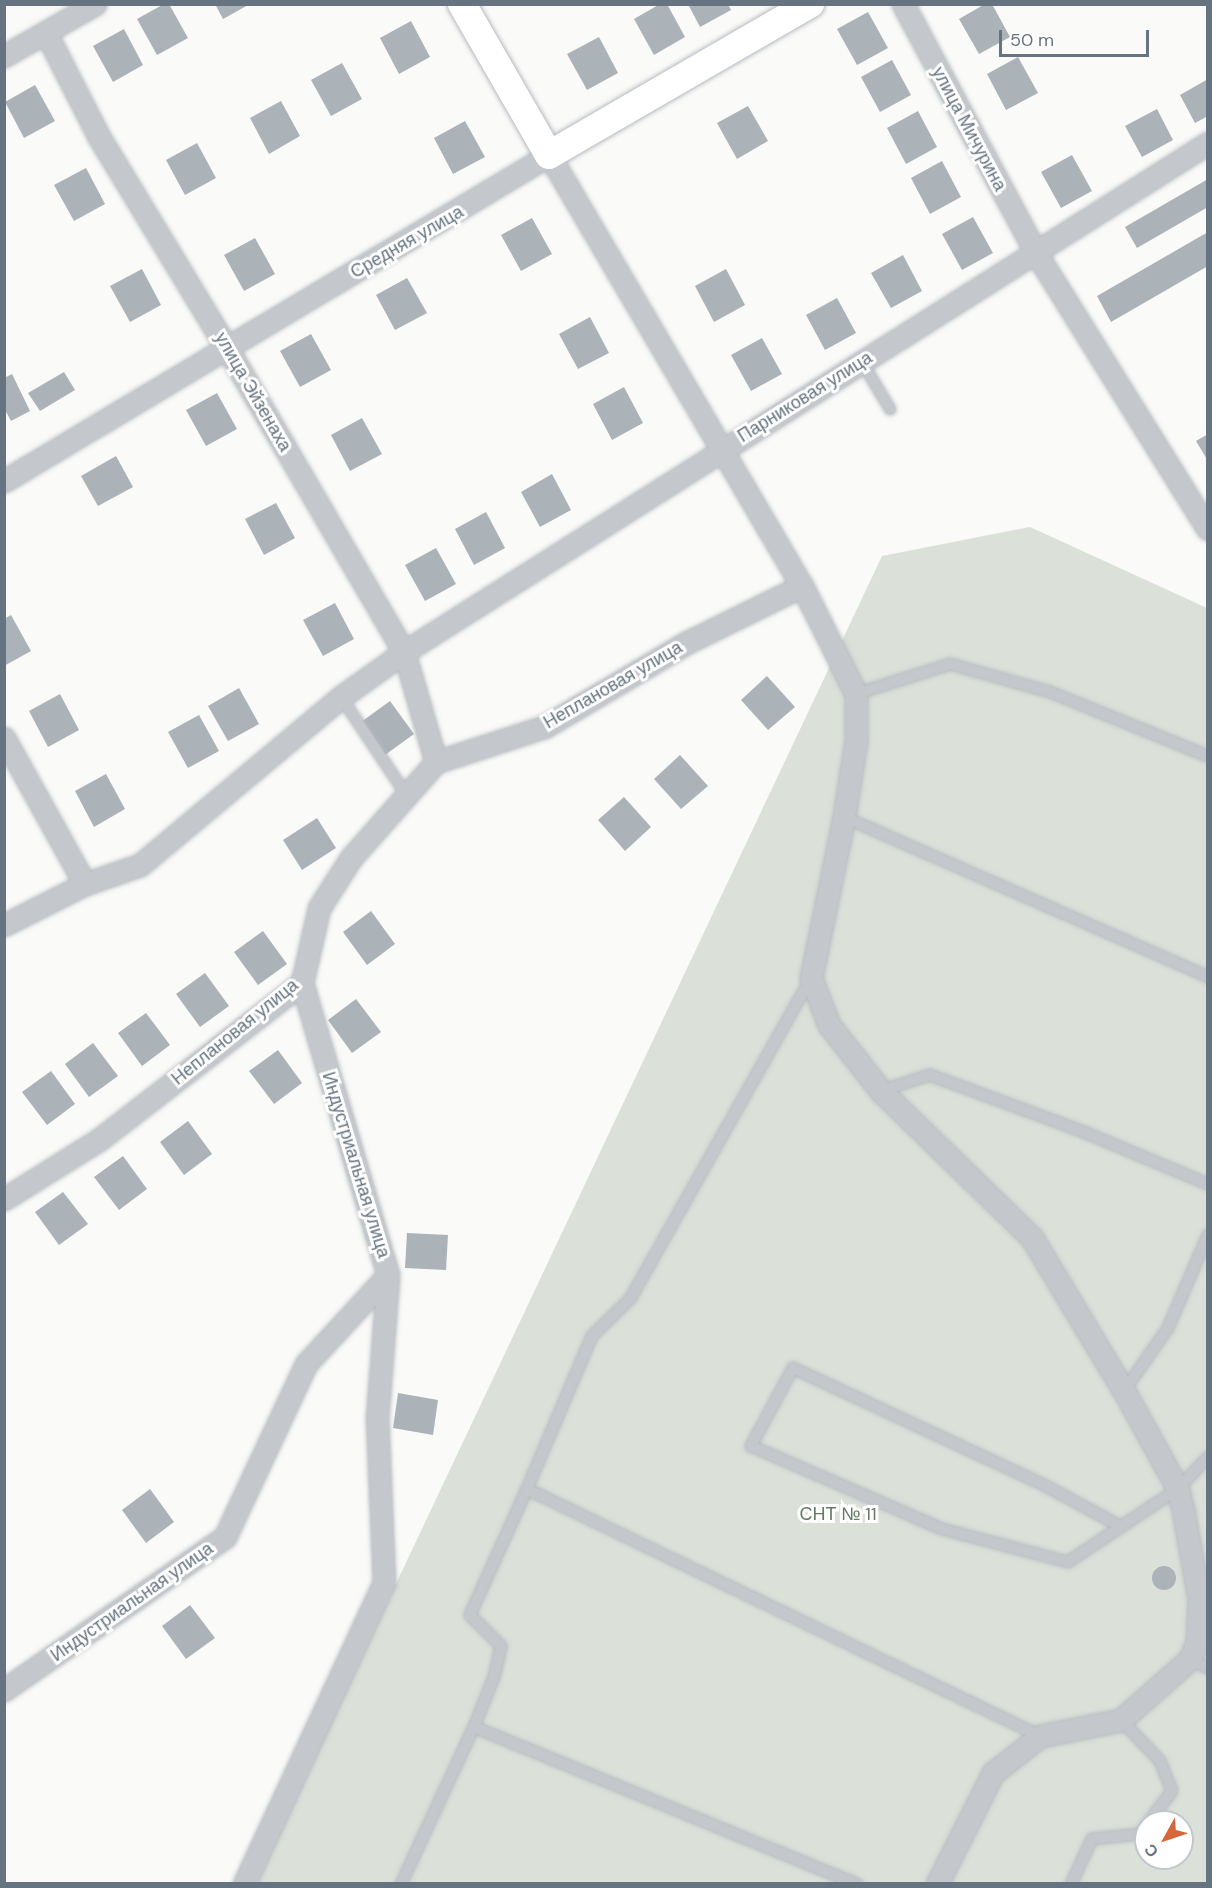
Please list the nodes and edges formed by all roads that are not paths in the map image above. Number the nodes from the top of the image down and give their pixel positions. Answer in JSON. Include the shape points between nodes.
{"nodes":[{"id":1,"x":95,"y":4,"type":"edge"},
{"id":2,"x":462,"y":4,"type":"edge"},
{"id":3,"x":810,"y":4,"type":"edge"},
{"id":4,"x":903,"y":4,"type":"edge"},
{"id":5,"x":45,"y":33,"type":"junction"},
{"id":6,"x":4,"y":56,"type":"edge"},
{"id":7,"x":1208,"y":143,"type":"edge"},
{"id":8,"x":549,"y":155,"type":"junction"},
{"id":9,"x":1036,"y":253,"type":"junction"},
{"id":10,"x":227,"y":348,"type":"junction"},
{"id":11,"x":862,"y":362,"type":"junction"},
{"id":12,"x":890,"y":409,"type":"dead end"},
{"id":13,"x":720,"y":449,"type":"junction"},
{"id":14,"x":4,"y":481,"type":"edge"},
{"id":15,"x":1208,"y":529,"type":"edge"},
{"id":16,"x":802,"y":586,"type":"junction"},
{"id":17,"x":404,"y":652,"type":"junction"},
{"id":18,"x":856,"y":694,"type":"junction"},
{"id":19,"x":341,"y":697,"type":"junction"},
{"id":20,"x":4,"y":738,"type":"edge"},
{"id":21,"x":1208,"y":756,"type":"edge"},
{"id":22,"x":436,"y":762,"type":"junction"},
{"id":23,"x":405,"y":793,"type":"junction"},
{"id":24,"x":844,"y":818,"type":"junction"},
{"id":25,"x":86,"y":884,"type":"junction"},
{"id":26,"x":4,"y":925,"type":"edge"},
{"id":27,"x":1208,"y":977,"type":"edge"},
{"id":28,"x":811,"y":978,"type":"junction"},
{"id":29,"x":302,"y":983,"type":"junction"},
{"id":30,"x":881,"y":1091,"type":"junction"},
{"id":31,"x":1208,"y":1184,"type":"edge"},
{"id":32,"x":4,"y":1199,"type":"edge"},
{"id":33,"x":1208,"y":1234,"type":"edge"},
{"id":34,"x":388,"y":1275,"type":"junction"},
{"id":35,"x":1124,"y":1391,"type":"junction"},
{"id":36,"x":1208,"y":1457,"type":"edge"},
{"id":37,"x":1178,"y":1489,"type":"junction"},
{"id":38,"x":527,"y":1490,"type":"junction"},
{"id":39,"x":1118,"y":1525,"type":"junction"},
{"id":40,"x":1198,"y":1664,"type":"edge"},
{"id":41,"x":4,"y":1690,"type":"edge"},
{"id":42,"x":1121,"y":1720,"type":"junction"},
{"id":43,"x":474,"y":1727,"type":"junction"},
{"id":44,"x":1040,"y":1736,"type":"junction"},
{"id":45,"x":1158,"y":1810,"type":"edge"},
{"id":46,"x":1134,"y":1835,"type":"edge"},
{"id":47,"x":244,"y":1884,"type":"edge"},
{"id":48,"x":401,"y":1884,"type":"edge"},
{"id":49,"x":857,"y":1884,"type":"edge"},
{"id":50,"x":937,"y":1884,"type":"edge"},
{"id":51,"x":1071,"y":1884,"type":"edge"}],
"edges":[{"from":1,"to":5,"type":"street"},
{"from":2,"to":8,"type":"main road"},
{"from":3,"to":8,"type":"main road","name":"Средняя улица"},
{"from":4,"to":9,"type":"street","name":"улица Мичурина"},
{"from":5,"to":6,"type":"street"},
{"from":5,"to":10,"type":"street","name":"улица Эйзенаха","via":[[99,137]]},
{"from":7,"to":9,"type":"street","name":"Парниковая улица"},
{"from":8,"to":10,"type":"street","name":"Средняя улица"},
{"from":8,"to":13,"type":"street"},
{"from":9,"to":11,"type":"street","name":"Парниковая улица"},
{"from":9,"to":15,"type":"street","name":"улица Мичурина"},
{"from":10,"to":14,"type":"street","name":"Средняя улица"},
{"from":10,"to":17,"type":"street","name":"улица Эйзенаха"},
{"from":11,"to":12,"type":"lane"},
{"from":11,"to":13,"type":"street","name":"Парниковая улица"},
{"from":13,"to":16,"type":"street"},
{"from":13,"to":17,"type":"street","name":"Парниковая улица"},
{"from":16,"to":18,"type":"street"},
{"from":16,"to":22,"type":"street","name":"Неплановая улица","via":[[688,642],[544,727]]},
{"from":17,"to":19,"type":"street","name":"Парниковая улица"},
{"from":17,"to":22,"type":"street","name":"улица Эйзенаха"},
{"from":18,"to":21,"type":"lane","via":[[950,664],[1050,692]]},
{"from":18,"to":24,"type":"street","via":[[856,741]]},
{"from":19,"to":23,"type":"lane"},
{"from":19,"to":25,"type":"street","name":"Парниковая улица","via":[[140,865]]},
{"from":20,"to":25,"type":"street"},
{"from":22,"to":23,"type":"street","name":"Неплановая улица"},
{"from":23,"to":29,"type":"street","name":"Неплановая улица","via":[[351,858],[319,908]]},
{"from":24,"to":27,"type":"lane"},
{"from":24,"to":28,"type":"street"},
{"from":25,"to":26,"type":"street","name":"Парниковая улица"},
{"from":28,"to":30,"type":"street","via":[[829,1025]]},
{"from":28,"to":38,"type":"lane","via":[[631,1298],[592,1336]]},
{"from":29,"to":32,"type":"street","name":"Неплановая улица","via":[[100,1139]]},
{"from":29,"to":34,"type":"street","name":"Индустриальная улица"},
{"from":30,"to":31,"type":"lane","via":[[930,1075],[1084,1132]]},
{"from":30,"to":35,"type":"street","via":[[1032,1238]]},
{"from":33,"to":35,"type":"lane","via":[[1168,1328]]},
{"from":34,"to":41,"type":"street","name":"Индустриальная улица","via":[[306,1364],[225,1537]]},
{"from":34,"to":47,"type":"street","via":[[377,1419],[384,1583]]},
{"from":35,"to":37,"type":"street"},
{"from":36,"to":37,"type":"lane"},
{"from":37,"to":39,"type":"lane"},
{"from":37,"to":40,"type":"street","via":[[1199,1599]]},
{"from":38,"to":43,"type":"lane","via":[[470,1615],[501,1646],[494,1677]]},
{"from":38,"to":44,"type":"lane"},
{"from":39,"to":39,"type":"lane","via":[[1044,1485],[794,1368],[751,1446],[942,1529],[1068,1562]]},
{"from":40,"to":42,"type":"street"},
{"from":42,"to":44,"type":"street"},
{"from":42,"to":45,"type":"lane","via":[[1160,1761],[1172,1791]]},
{"from":43,"to":48,"type":"lane"},
{"from":43,"to":49,"type":"lane"},
{"from":44,"to":50,"type":"street","via":[[993,1773]]},
{"from":46,"to":51,"type":"lane","via":[[1092,1839]]}]}
